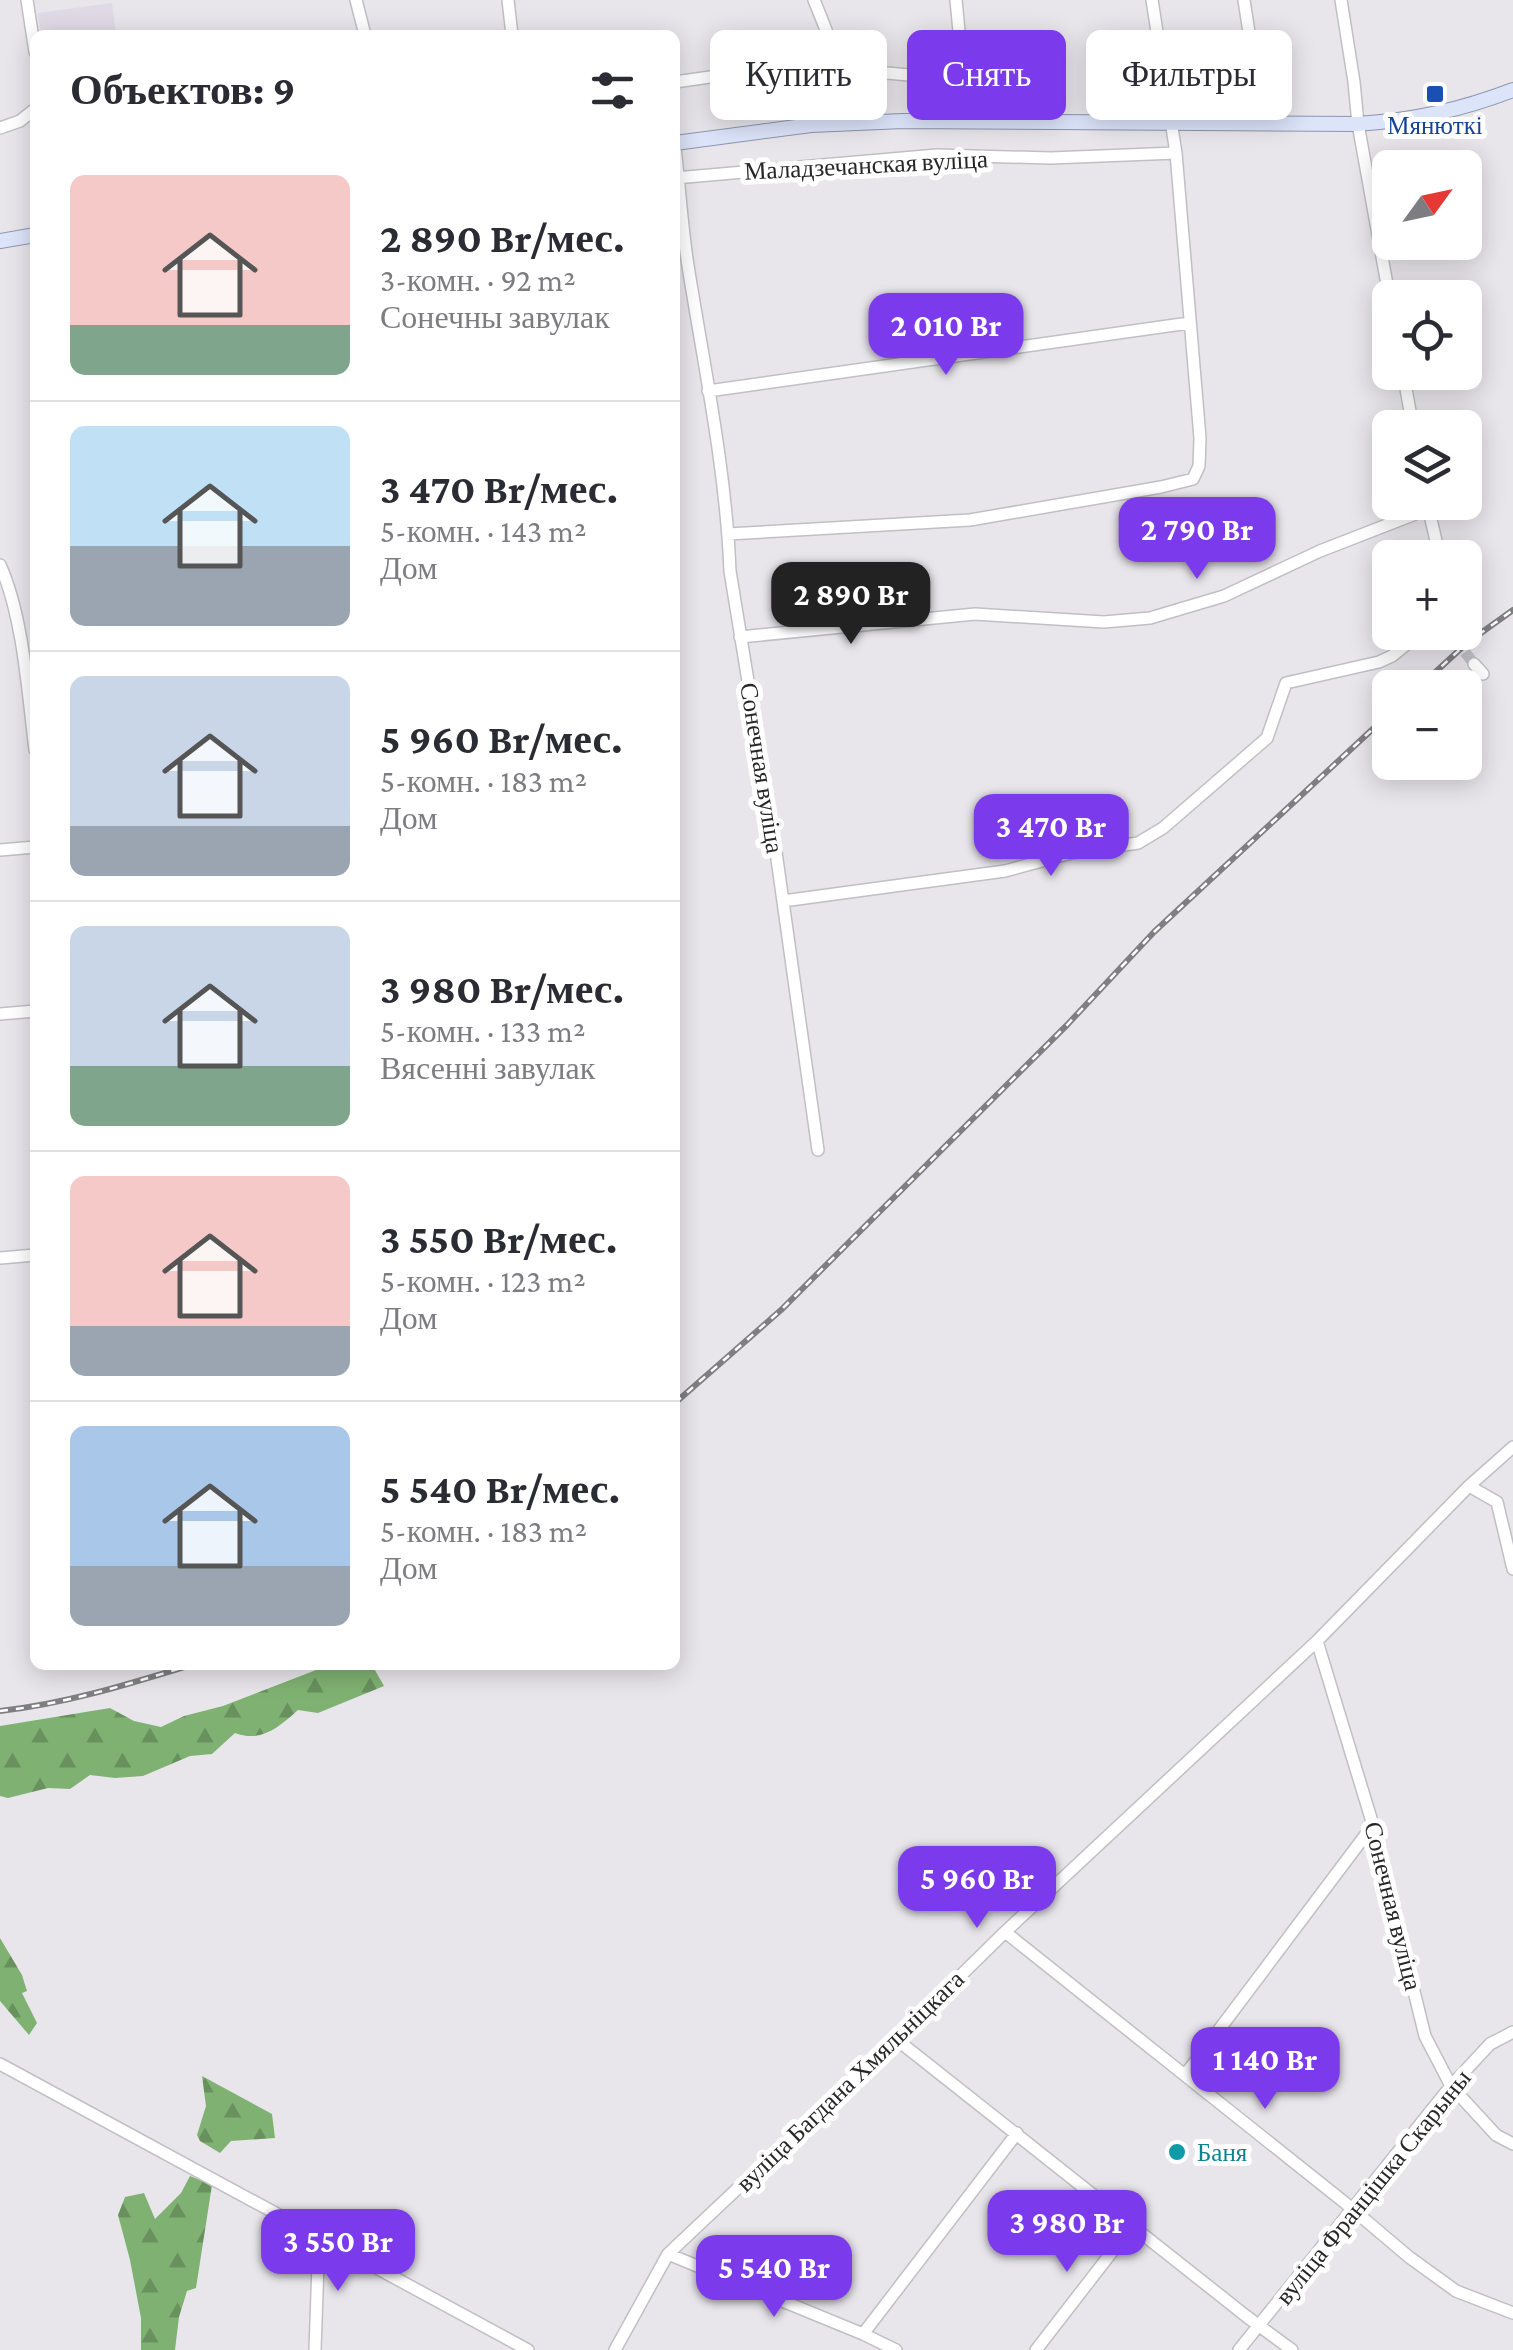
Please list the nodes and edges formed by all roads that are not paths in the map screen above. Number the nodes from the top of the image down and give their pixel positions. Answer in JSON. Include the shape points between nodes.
{"nodes":[{"id":1,"x":26,"y":0,"type":"edge"},
{"id":2,"x":356,"y":0,"type":"edge"},
{"id":3,"x":508,"y":0,"type":"edge"},
{"id":4,"x":814,"y":0,"type":"edge"},
{"id":5,"x":956,"y":0,"type":"edge"},
{"id":6,"x":1152,"y":0,"type":"edge"},
{"id":7,"x":1244,"y":0,"type":"edge"},
{"id":8,"x":1341,"y":0,"type":"edge"},
{"id":9,"x":31,"y":30,"type":"edge"},
{"id":10,"x":364,"y":30,"type":"edge"},
{"id":11,"x":511,"y":30,"type":"edge"},
{"id":12,"x":824,"y":30,"type":"edge"},
{"id":13,"x":1249,"y":30,"type":"edge"},
{"id":14,"x":887,"y":73,"type":"edge"},
{"id":15,"x":710,"y":77,"type":"edge"},
{"id":16,"x":680,"y":81,"type":"edge"},
{"id":17,"x":1513,"y":90,"type":"edge"},
{"id":18,"x":30,"y":112,"type":"edge"},
{"id":19,"x":851,"y":120,"type":"edge"},
{"id":20,"x":1173,"y":122,"type":"junction"},
{"id":21,"x":851,"y":123,"type":"junction"},
{"id":22,"x":1358,"y":124,"type":"junction"},
{"id":23,"x":0,"y":128,"type":"edge"},
{"id":24,"x":680,"y":145,"type":"edge"},
{"id":25,"x":1176,"y":153,"type":"junction"},
{"id":26,"x":680,"y":178,"type":"edge"},
{"id":27,"x":680,"y":203,"type":"edge"},
{"id":28,"x":30,"y":237,"type":"edge"},
{"id":29,"x":0,"y":241,"type":"edge"},
{"id":30,"x":1386,"y":280,"type":"edge"},
{"id":31,"x":1183,"y":324,"type":"junction"},
{"id":32,"x":708,"y":391,"type":"junction"},
{"id":33,"x":1393,"y":520,"type":"edge"},
{"id":34,"x":728,"y":534,"type":"junction"},
{"id":35,"x":0,"y":565,"type":"edge"},
{"id":36,"x":740,"y":637,"type":"junction"},
{"id":37,"x":1400,"y":650,"type":"edge"},
{"id":38,"x":30,"y":714,"type":"edge"},
{"id":39,"x":30,"y":847,"type":"edge"},
{"id":40,"x":0,"y":850,"type":"edge"},
{"id":41,"x":783,"y":901,"type":"junction"},
{"id":42,"x":30,"y":1011,"type":"edge"},
{"id":43,"x":0,"y":1014,"type":"edge"},
{"id":44,"x":818,"y":1150,"type":"dead end"},
{"id":45,"x":30,"y":1255,"type":"edge"},
{"id":46,"x":0,"y":1258,"type":"edge"},
{"id":47,"x":1513,"y":1446,"type":"edge"},
{"id":48,"x":1469,"y":1486,"type":"junction"},
{"id":49,"x":1513,"y":1569,"type":"edge"},
{"id":50,"x":1317,"y":1641,"type":"junction"},
{"id":51,"x":1374,"y":1826,"type":"junction"},
{"id":52,"x":1005,"y":1932,"type":"junction"},
{"id":53,"x":1513,"y":2032,"type":"edge"},
{"id":54,"x":896,"y":2040,"type":"junction"},
{"id":55,"x":0,"y":2064,"type":"edge"},
{"id":56,"x":1185,"y":2076,"type":"junction"},
{"id":57,"x":1451,"y":2086,"type":"junction"},
{"id":58,"x":1017,"y":2133,"type":"junction"},
{"id":59,"x":1513,"y":2144,"type":"edge"},
{"id":60,"x":1354,"y":2210,"type":"junction"},
{"id":61,"x":1132,"y":2226,"type":"junction"},
{"id":62,"x":318,"y":2236,"type":"junction"},
{"id":63,"x":668,"y":2254,"type":"junction"},
{"id":64,"x":1513,"y":2313,"type":"edge"},
{"id":65,"x":1260,"y":2326,"type":"junction"},
{"id":66,"x":863,"y":2334,"type":"junction"},
{"id":67,"x":315,"y":2350,"type":"edge"},
{"id":68,"x":528,"y":2350,"type":"edge"},
{"id":69,"x":615,"y":2350,"type":"edge"},
{"id":70,"x":896,"y":2350,"type":"edge"},
{"id":71,"x":1036,"y":2350,"type":"edge"},
{"id":72,"x":1239,"y":2350,"type":"edge"},
{"id":73,"x":1292,"y":2350,"type":"edge"}],
"edges":[{"from":1,"to":9,"type":"street"},
{"from":2,"to":10,"type":"street"},
{"from":3,"to":11,"type":"street"},
{"from":4,"to":12,"type":"street"},
{"from":5,"to":14,"type":"street","via":[[955,50],[937,68]]},
{"from":6,"to":20,"type":"street"},
{"from":7,"to":13,"type":"street"},
{"from":8,"to":22,"type":"street"},
{"from":15,"to":16,"type":"street"},
{"from":17,"to":22,"type":"main road","name":"Маладзечанская вуліца","via":[[1455,110]]},
{"from":18,"to":23,"type":"street"},
{"from":19,"to":21,"type":"street"},
{"from":20,"to":21,"type":"main road","name":"Маладзечанская вуліца"},
{"from":20,"to":22,"type":"main road","name":"Маладзечанская вуліца"},
{"from":20,"to":25,"type":"street"},
{"from":21,"to":24,"type":"main road","name":"Маладзечанская вуліца"},
{"from":22,"to":30,"type":"street"},
{"from":25,"to":26,"type":"street","name":"Маладзечанская вуліца","via":[[937,155]]},
{"from":25,"to":31,"type":"street"},
{"from":27,"to":32,"type":"street","name":"Сонечная вуліца"},
{"from":28,"to":29,"type":"main road"},
{"from":31,"to":32,"type":"street"},
{"from":31,"to":34,"type":"street","via":[[1200,438],[1193,480],[996,517]]},
{"from":32,"to":34,"type":"street","name":"Сонечная вуліца"},
{"from":33,"to":36,"type":"street","via":[[1224,596],[1150,618],[1104,622],[975,614]]},
{"from":34,"to":36,"type":"street","name":"Сонечная вуліца"},
{"from":35,"to":38,"type":"street"},
{"from":36,"to":41,"type":"street","name":"Сонечная вуліца"},
{"from":37,"to":41,"type":"street","via":[[1379,662],[1286,683],[1266,738],[1138,843],[1006,870]]},
{"from":39,"to":40,"type":"street"},
{"from":41,"to":44,"type":"street","name":"Сонечная вуліца"},
{"from":42,"to":43,"type":"street"},
{"from":45,"to":46,"type":"street"},
{"from":47,"to":48,"type":"street","name":"вуліца Багдана Хмяльніцкага"},
{"from":48,"to":49,"type":"street","via":[[1497,1502]]},
{"from":48,"to":50,"type":"street","name":"вуліца Багдана Хмяльніцкага"},
{"from":50,"to":51,"type":"street","name":"Сонечная вуліца"},
{"from":50,"to":52,"type":"street","name":"вуліца Багдана Хмяльніцкага"},
{"from":51,"to":56,"type":"street"},
{"from":51,"to":57,"type":"street","name":"Сонечная вуліца","via":[[1425,2036]]},
{"from":52,"to":54,"type":"street","name":"вуліца Багдана Хмяльніцкага"},
{"from":52,"to":56,"type":"street"},
{"from":53,"to":57,"type":"street","name":"вуліца Францішка Скарыны","via":[[1490,2044]]},
{"from":54,"to":58,"type":"street"},
{"from":54,"to":63,"type":"street","name":"вуліца Багдана Хмяльніцкага"},
{"from":55,"to":62,"type":"street"},
{"from":56,"to":60,"type":"street"},
{"from":57,"to":59,"type":"street","name":"Сонечная вуліца","via":[[1496,2135]]},
{"from":57,"to":60,"type":"street","name":"вуліца Францішка Скарыны"},
{"from":58,"to":61,"type":"street"},
{"from":58,"to":66,"type":"street"},
{"from":60,"to":64,"type":"street","via":[[1456,2291]]},
{"from":60,"to":65,"type":"street","name":"вуліца Францішка Скарыны"},
{"from":61,"to":65,"type":"street"},
{"from":61,"to":71,"type":"street"},
{"from":62,"to":67,"type":"street"},
{"from":62,"to":68,"type":"street"},
{"from":63,"to":66,"type":"street"},
{"from":63,"to":69,"type":"street","name":"вуліца Багдана Хмяльніцкага"},
{"from":65,"to":72,"type":"street","name":"вуліца Францішка Скарыны"},
{"from":65,"to":73,"type":"street"},
{"from":66,"to":70,"type":"street"}]}
